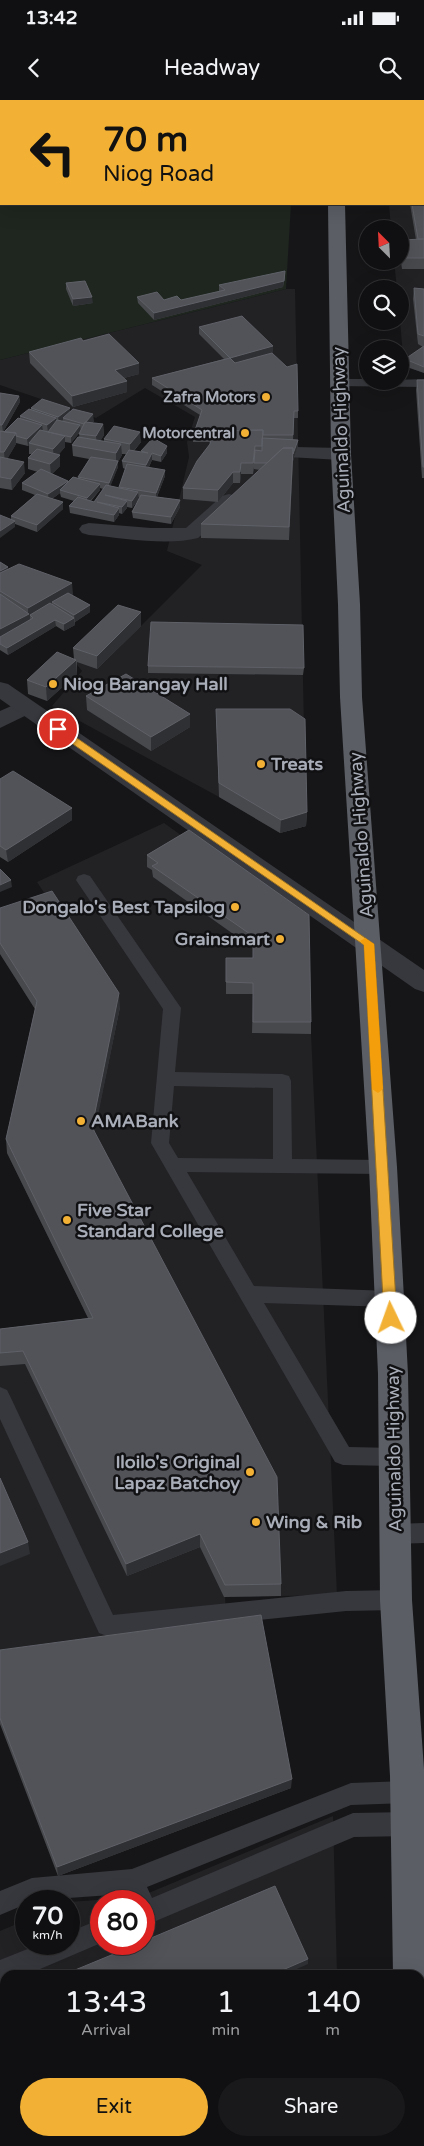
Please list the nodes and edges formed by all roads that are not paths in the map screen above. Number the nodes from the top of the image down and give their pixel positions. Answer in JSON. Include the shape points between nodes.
{"nodes":[{"id":1,"x":336,"y":205,"type":"edge"},
{"id":2,"x":339,"y":383,"type":"junction"},
{"id":3,"x":424,"y":383,"type":"edge"},
{"id":4,"x":295,"y":453,"type":"edge"},
{"id":5,"x":341,"y":454,"type":"junction"},
{"id":6,"x":246,"y":485,"type":"edge"},
{"id":7,"x":89,"y":530,"type":"dead end"},
{"id":8,"x":0,"y":689,"type":"edge"},
{"id":9,"x":25,"y":707,"type":"junction"},
{"id":10,"x":0,"y":721,"type":"edge"},
{"id":11,"x":84,"y":880,"type":"dead end"},
{"id":12,"x":369,"y":944,"type":"junction"},
{"id":13,"x":424,"y":983,"type":"edge"},
{"id":14,"x":165,"y":1080,"type":"junction"},
{"id":15,"x":172,"y":1164,"type":"junction"},
{"id":16,"x":283,"y":1166,"type":"junction"},
{"id":17,"x":383,"y":1167,"type":"junction"},
{"id":18,"x":248,"y":1294,"type":"junction"},
{"id":19,"x":390,"y":1299,"type":"junction"},
{"id":20,"x":0,"y":1396,"type":"edge"},
{"id":21,"x":394,"y":1457,"type":"junction"},
{"id":22,"x":409,"y":1534,"type":"edge"},
{"id":23,"x":396,"y":1600,"type":"junction"},
{"id":24,"x":413,"y":1781,"type":"edge"},
{"id":25,"x":409,"y":1824,"type":"junction"},
{"id":26,"x":90,"y":1897,"type":"edge"},
{"id":27,"x":155,"y":1897,"type":"edge"},
{"id":28,"x":155,"y":1899,"type":"edge"},
{"id":29,"x":0,"y":1903,"type":"edge"},
{"id":30,"x":90,"y":1936,"type":"edge"},
{"id":31,"x":7,"y":1970,"type":"edge"},
{"id":32,"x":412,"y":1970,"type":"edge"}],
"edges":[{"from":1,"to":2,"type":"highway","name":"Aguinaldo Highway"},
{"from":2,"to":3,"type":"lane"},
{"from":2,"to":5,"type":"highway","name":"Aguinaldo Highway"},
{"from":4,"to":5,"type":"street"},
{"from":5,"to":12,"type":"highway","name":"Aguinaldo Highway","via":[[351,697]]},
{"from":6,"to":7,"type":"street","via":[[191,534]]},
{"from":8,"to":9,"type":"street"},
{"from":9,"to":10,"type":"street"},
{"from":9,"to":12,"type":"street"},
{"from":11,"to":14,"type":"lane","via":[[172,1008]]},
{"from":12,"to":13,"type":"street"},
{"from":12,"to":17,"type":"highway","name":"Aguinaldo Highway"},
{"from":14,"to":15,"type":"lane","via":[[160,1143]]},
{"from":14,"to":16,"type":"lane","via":[[282,1081]]},
{"from":15,"to":16,"type":"lane"},
{"from":15,"to":18,"type":"lane"},
{"from":16,"to":17,"type":"lane"},
{"from":17,"to":19,"type":"highway","name":"Aguinaldo Highway"},
{"from":18,"to":19,"type":"lane"},
{"from":18,"to":21,"type":"lane","via":[[343,1456]]},
{"from":19,"to":21,"type":"highway","name":"Aguinaldo Highway"},
{"from":20,"to":23,"type":"lane","via":[[107,1626],[346,1601]]},
{"from":21,"to":22,"type":"highway","name":"Aguinaldo Highway"},
{"from":22,"to":23,"type":"highway","name":"Aguinaldo Highway"},
{"from":23,"to":24,"type":"highway","name":"Aguinaldo Highway"},
{"from":24,"to":25,"type":"highway","name":"Aguinaldo Highway"},
{"from":24,"to":27,"type":"lane","via":[[351,1794]]},
{"from":25,"to":28,"type":"lane","via":[[353,1825]]},
{"from":25,"to":32,"type":"highway","name":"Aguinaldo Highway"},
{"from":26,"to":29,"type":"lane","via":[[32,1890]]},
{"from":30,"to":31,"type":"lane"}]}
